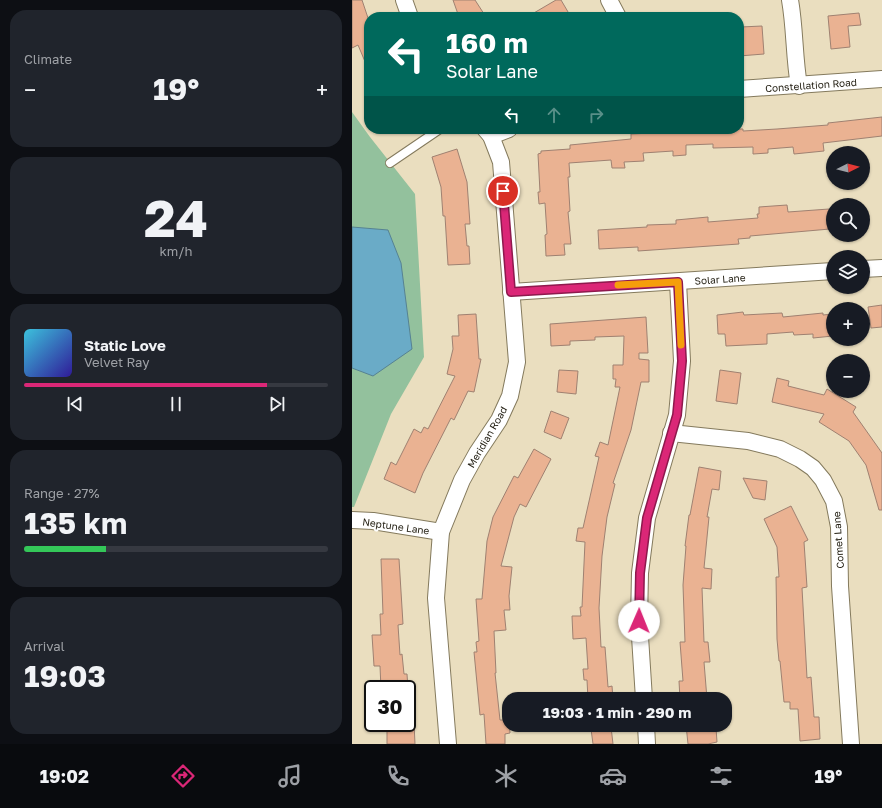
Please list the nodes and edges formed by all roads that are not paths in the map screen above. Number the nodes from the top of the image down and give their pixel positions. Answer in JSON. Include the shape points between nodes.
{"nodes":[{"id":1,"x":404,"y":0,"type":"edge"},
{"id":2,"x":609,"y":0,"type":"edge"},
{"id":3,"x":790,"y":0,"type":"edge"},
{"id":4,"x":408,"y":12,"type":"edge"},
{"id":5,"x":615,"y":12,"type":"edge"},
{"id":6,"x":882,"y":79,"type":"edge"},
{"id":7,"x":799,"y":86,"type":"junction"},
{"id":8,"x":744,"y":89,"type":"edge"},
{"id":9,"x":433,"y":134,"type":"edge"},
{"id":10,"x":488,"y":134,"type":"edge"},
{"id":11,"x":390,"y":163,"type":"dead end"},
{"id":12,"x":882,"y":268,"type":"edge"},
{"id":13,"x":870,"y":269,"type":"edge"},
{"id":14,"x":826,"y":271,"type":"edge"},
{"id":15,"x":678,"y":282,"type":"junction"},
{"id":16,"x":511,"y":292,"type":"junction"},
{"id":17,"x":671,"y":433,"type":"junction"},
{"id":18,"x":352,"y":520,"type":"edge"},
{"id":19,"x":441,"y":532,"type":"junction"},
{"id":20,"x":644,"y":692,"type":"edge"},
{"id":21,"x":647,"y":732,"type":"edge"},
{"id":22,"x":448,"y":744,"type":"edge"},
{"id":23,"x":648,"y":744,"type":"edge"},
{"id":24,"x":851,"y":744,"type":"edge"}],
"edges":[{"from":1,"to":4,"type":"street"},
{"from":2,"to":5,"type":"street"},
{"from":3,"to":7,"type":"street"},
{"from":6,"to":7,"type":"street","name":"Constellation Road"},
{"from":7,"to":8,"type":"street","name":"Constellation Road"},
{"from":9,"to":11,"type":"lane"},
{"from":10,"to":16,"type":"street","name":"Meridian Road","via":[[501,162]]},
{"from":12,"to":13,"type":"street"},
{"from":14,"to":15,"type":"street","name":"Solar Lane"},
{"from":15,"to":16,"type":"street","name":"Solar Lane"},
{"from":15,"to":17,"type":"street","via":[[682,361],[677,415]]},
{"from":16,"to":19,"type":"street","name":"Meridian Road","via":[[517,362],[510,396],[499,420],[462,480]]},
{"from":17,"to":20,"type":"street","via":[[647,518],[640,573],[639,621]]},
{"from":17,"to":24,"type":"street","name":"Comet Lane","via":[[748,441],[780,449],[800,459],[823,480],[834,501],[839,527],[840,586]]},
{"from":18,"to":19,"type":"street","name":"Neptune Lane"},
{"from":19,"to":22,"type":"street","name":"Meridian Road","via":[[436,598]]},
{"from":21,"to":23,"type":"street"}]}
